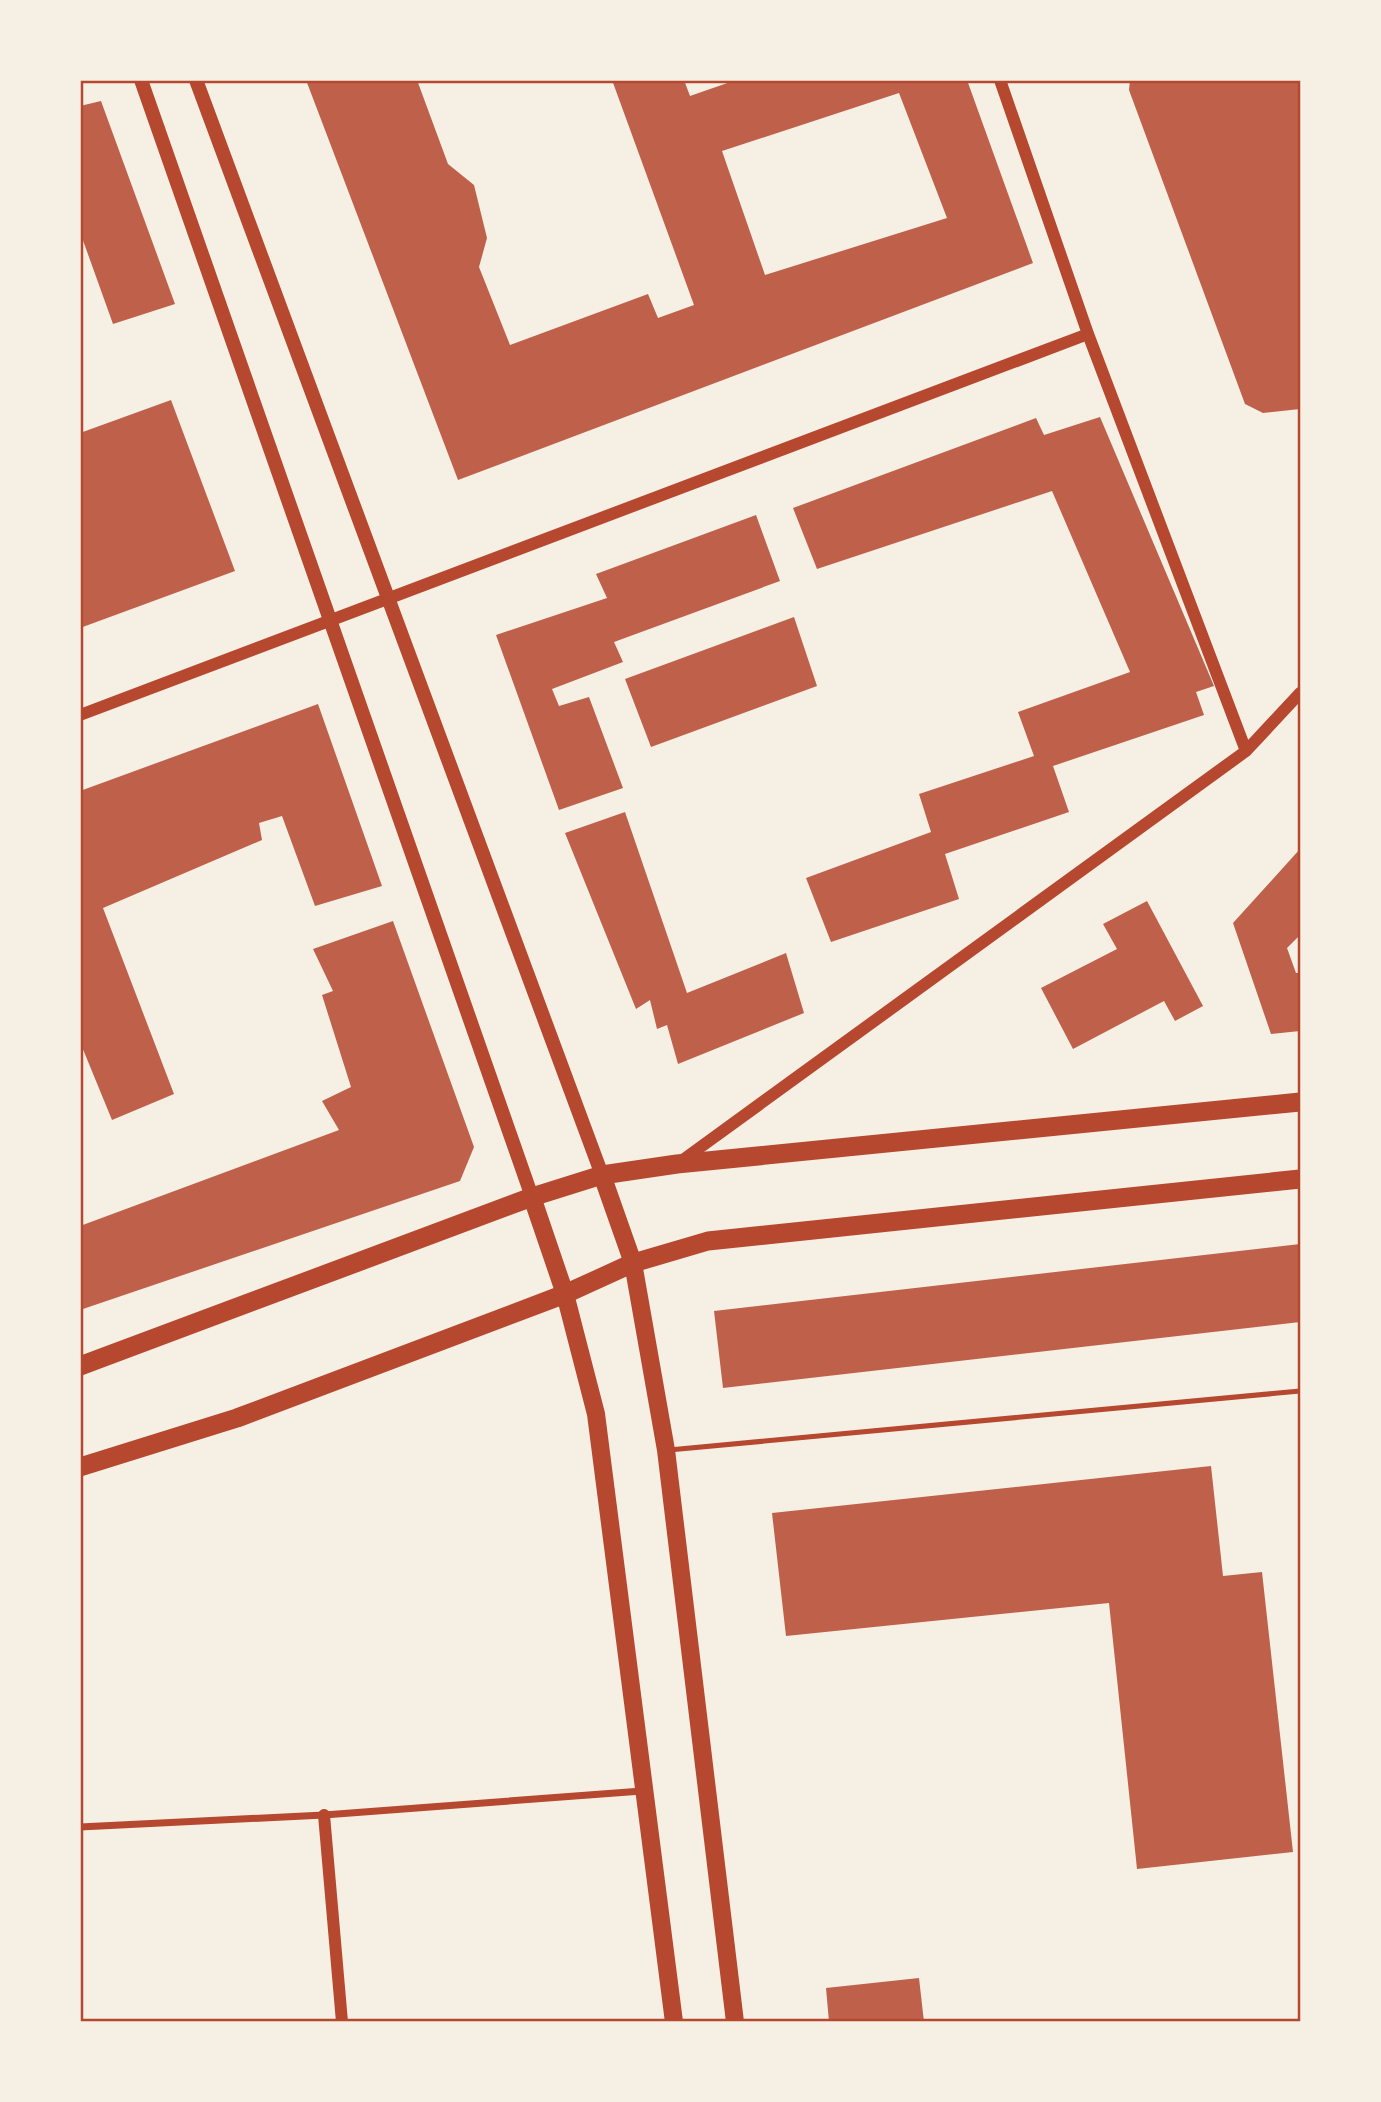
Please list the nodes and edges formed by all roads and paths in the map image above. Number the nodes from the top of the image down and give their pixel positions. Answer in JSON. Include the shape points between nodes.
{"nodes":[{"id":1,"x":141,"y":80,"type":"edge"},
{"id":2,"x":195,"y":80,"type":"edge"},
{"id":3,"x":1000,"y":80,"type":"edge"},
{"id":4,"x":1088,"y":334,"type":"junction"},
{"id":5,"x":387,"y":598,"type":"junction"},
{"id":6,"x":330,"y":619,"type":"junction"},
{"id":7,"x":1300,"y":693,"type":"edge"},
{"id":8,"x":80,"y":715,"type":"edge"},
{"id":9,"x":1246,"y":751,"type":"junction"},
{"id":10,"x":1300,"y":1102,"type":"edge"},
{"id":11,"x":677,"y":1164,"type":"junction"},
{"id":12,"x":602,"y":1175,"type":"junction"},
{"id":13,"x":1300,"y":1179,"type":"edge"},
{"id":14,"x":532,"y":1197,"type":"junction"},
{"id":15,"x":633,"y":1263,"type":"junction"},
{"id":16,"x":565,"y":1294,"type":"junction"},
{"id":17,"x":80,"y":1366,"type":"edge"},
{"id":18,"x":1300,"y":1391,"type":"edge"},
{"id":19,"x":666,"y":1450,"type":"junction"},
{"id":20,"x":80,"y":1467,"type":"edge"},
{"id":21,"x":644,"y":1791,"type":"junction"},
{"id":22,"x":324,"y":1815,"type":"junction"},
{"id":23,"x":80,"y":1827,"type":"edge"},
{"id":24,"x":342,"y":2021,"type":"edge"},
{"id":25,"x":674,"y":2021,"type":"edge"},
{"id":26,"x":735,"y":2021,"type":"edge"}],
"edges":[{"from":1,"to":6,"type":"main road"},
{"from":2,"to":5,"type":"main road"},
{"from":3,"to":4,"type":"street"},
{"from":4,"to":5,"type":"street"},
{"from":4,"to":9,"type":"street"},
{"from":5,"to":6,"type":"street"},
{"from":5,"to":12,"type":"main road"},
{"from":6,"to":8,"type":"street"},
{"from":6,"to":14,"type":"main road"},
{"from":7,"to":9,"type":"street"},
{"from":9,"to":11,"type":"street"},
{"from":10,"to":11,"type":"highway"},
{"from":11,"to":12,"type":"highway"},
{"from":12,"to":14,"type":"highway"},
{"from":12,"to":15,"type":"main road"},
{"from":13,"to":15,"type":"highway","via":[[708,1241]]},
{"from":14,"to":16,"type":"main road"},
{"from":14,"to":17,"type":"highway"},
{"from":15,"to":16,"type":"highway"},
{"from":15,"to":19,"type":"main road"},
{"from":16,"to":20,"type":"highway","via":[[237,1418]]},
{"from":16,"to":21,"type":"main road","via":[[596,1414]]},
{"from":18,"to":19,"type":"lane"},
{"from":19,"to":26,"type":"main road"},
{"from":21,"to":22,"type":"street"},
{"from":21,"to":25,"type":"main road"},
{"from":22,"to":23,"type":"street"},
{"from":22,"to":24,"type":"street"}]}
